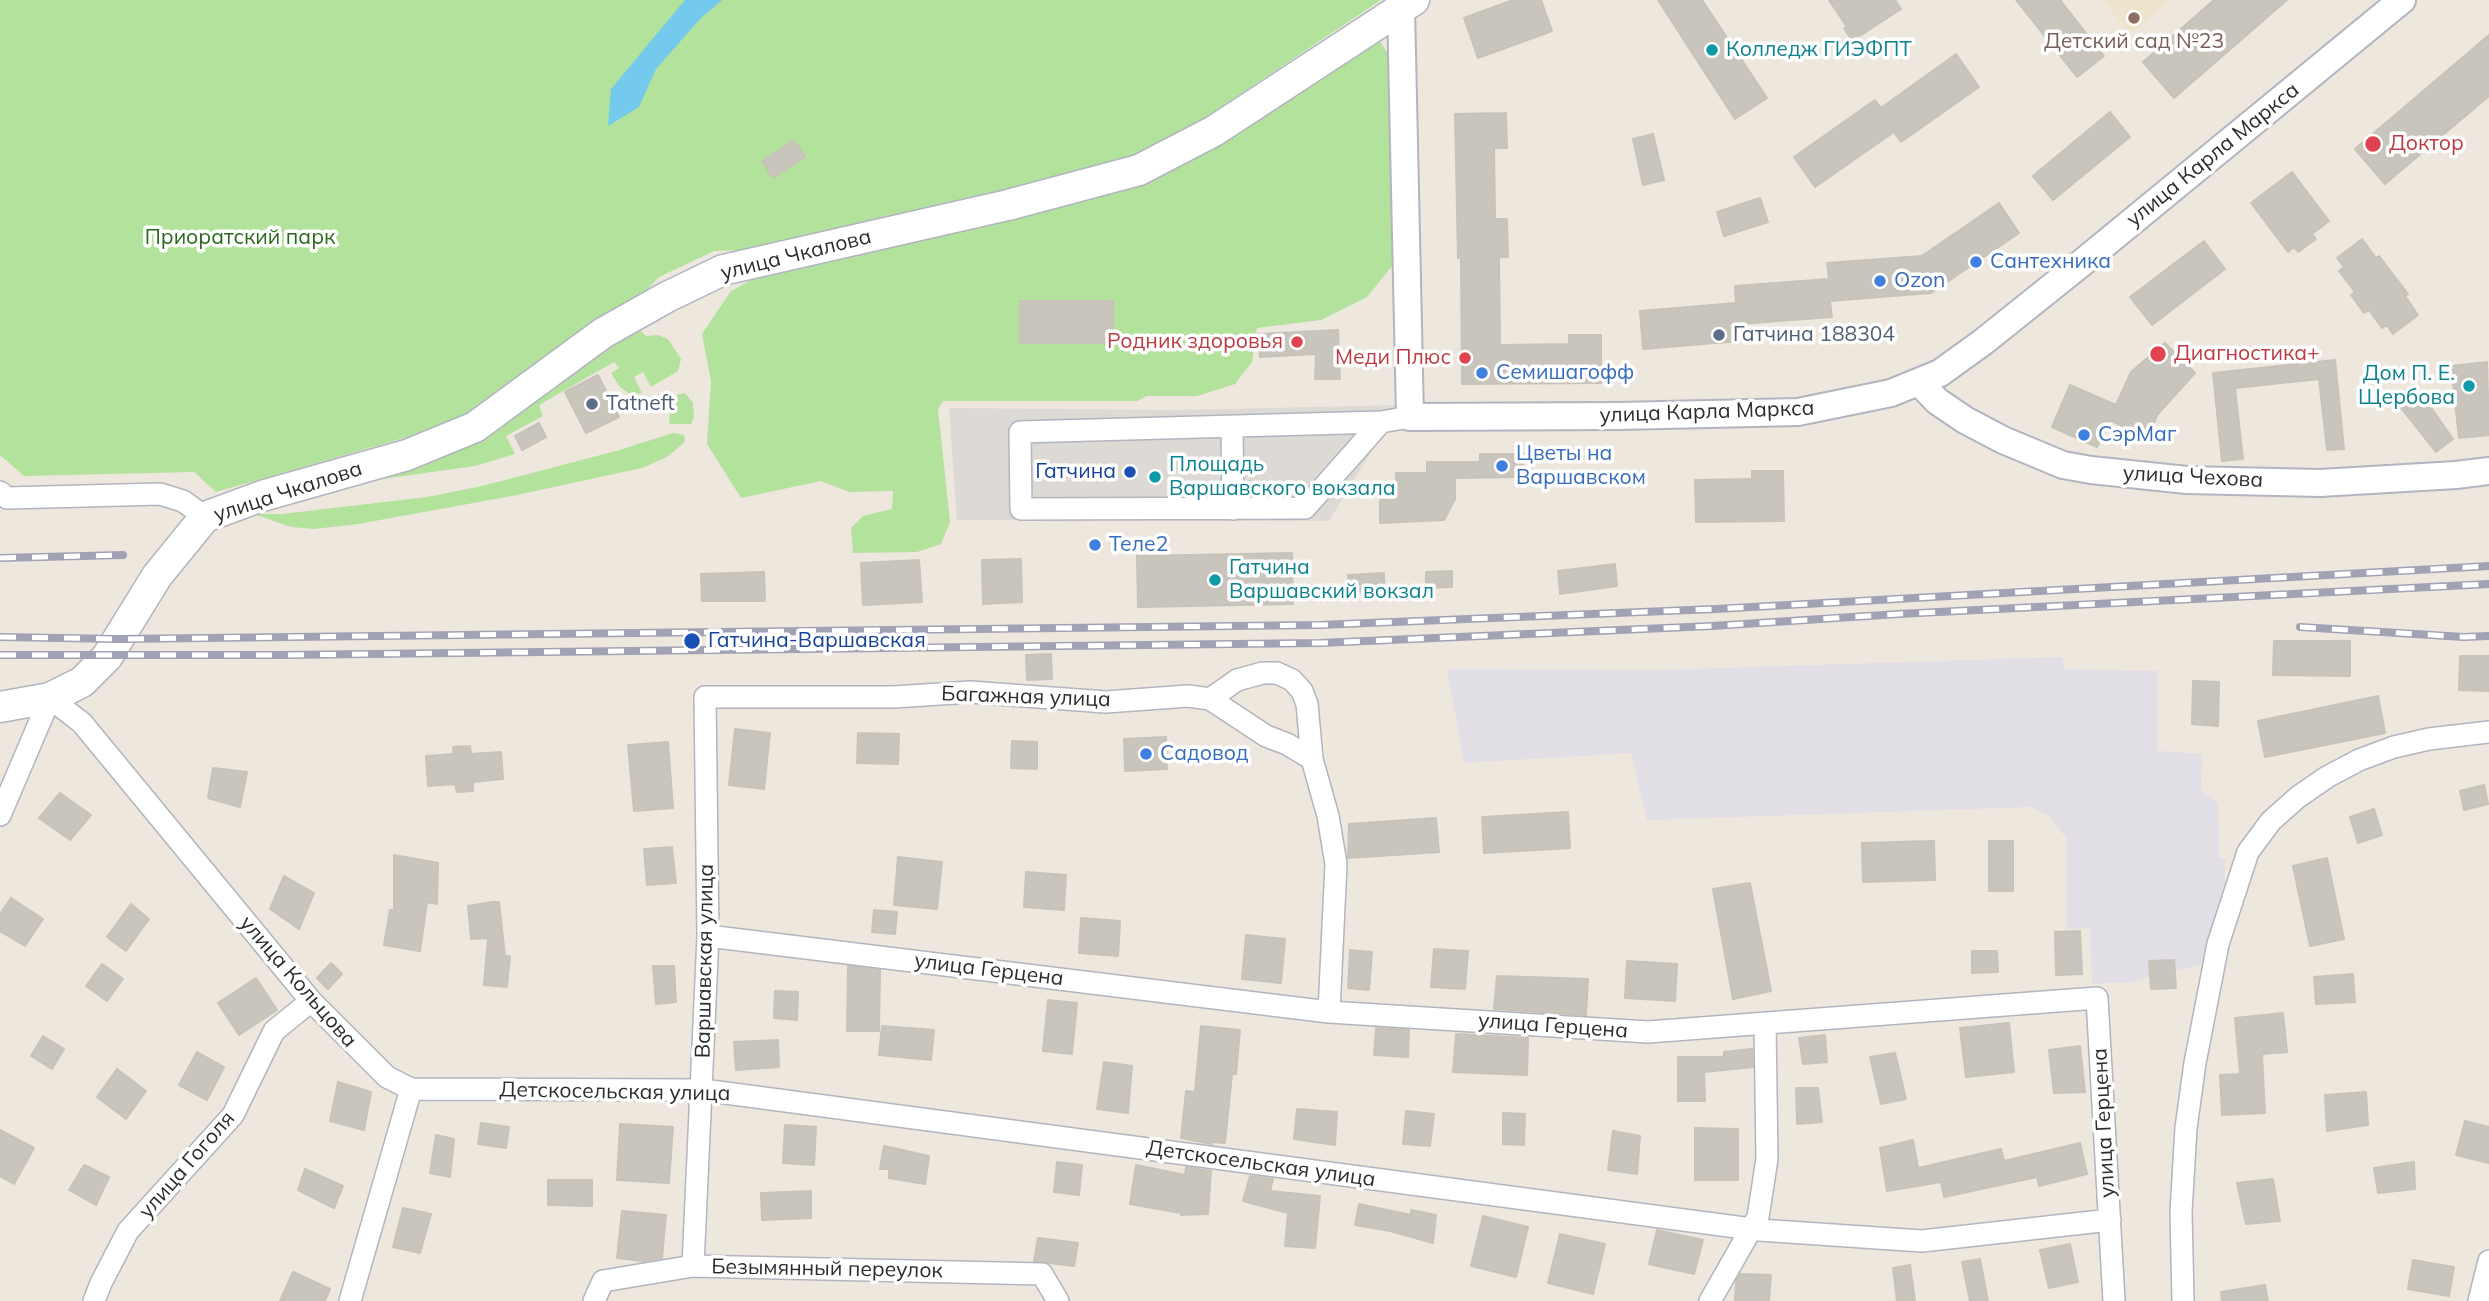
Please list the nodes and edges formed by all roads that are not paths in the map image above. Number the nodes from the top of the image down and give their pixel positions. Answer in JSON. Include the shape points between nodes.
{"nodes":[{"id":1,"x":2402,"y":0,"type":"edge"},
{"id":2,"x":1408,"y":4,"type":"edge"},
{"id":3,"x":1920,"y":383,"type":"junction"},
{"id":4,"x":1410,"y":417,"type":"junction"},
{"id":5,"x":1381,"y":422,"type":"junction"},
{"id":6,"x":1232,"y":428,"type":"junction"},
{"id":7,"x":2489,"y":471,"type":"edge"},
{"id":8,"x":0,"y":492,"type":"edge"},
{"id":9,"x":1233,"y":509,"type":"junction"},
{"id":10,"x":205,"y":517,"type":"junction"},
{"id":11,"x":705,"y":697,"type":"joint"},
{"id":12,"x":50,"y":698,"type":"junction"},
{"id":13,"x":1210,"y":699,"type":"junction"},
{"id":14,"x":0,"y":707,"type":"edge"},
{"id":15,"x":1307,"y":725,"type":"junction"},
{"id":16,"x":2489,"y":732,"type":"edge"},
{"id":17,"x":1287,"y":744,"type":"junction"},
{"id":18,"x":1312,"y":760,"type":"junction"},
{"id":19,"x":0,"y":815,"type":"edge"},
{"id":20,"x":708,"y":936,"type":"junction"},
{"id":21,"x":311,"y":1001,"type":"junction"},
{"id":22,"x":1329,"y":1012,"type":"junction"},
{"id":23,"x":1765,"y":1023,"type":"junction"},
{"id":24,"x":411,"y":1089,"type":"junction"},
{"id":25,"x":703,"y":1090,"type":"junction"},
{"id":26,"x":2110,"y":1220,"type":"junction"},
{"id":27,"x":1751,"y":1229,"type":"junction"},
{"id":28,"x":2489,"y":1261,"type":"edge"},
{"id":29,"x":693,"y":1266,"type":"junction"},
{"id":30,"x":94,"y":1301,"type":"edge"},
{"id":31,"x":350,"y":1301,"type":"edge"},
{"id":32,"x":594,"y":1301,"type":"edge"},
{"id":33,"x":1058,"y":1301,"type":"edge"},
{"id":34,"x":1710,"y":1301,"type":"edge"},
{"id":35,"x":2114,"y":1301,"type":"edge"},
{"id":36,"x":2183,"y":1301,"type":"edge"},
{"id":37,"x":2479,"y":1301,"type":"edge"}],
"edges":[{"from":1,"to":3,"type":"street","name":"улица Карла Маркса","via":[[1983,342]]},
{"from":2,"to":4,"type":"street"},
{"from":2,"to":10,"type":"main road","name":"улица Чкалова","via":[[1213,131],[1139,170],[723,270],[603,333],[475,427],[407,455]]},
{"from":3,"to":4,"type":"street","name":"улица Карла Маркса","via":[[1860,401],[1769,414]]},
{"from":3,"to":7,"type":"street","name":"улица Чехова","via":[[1937,401],[2003,440],[2063,465],[2091,470],[2187,480],[2320,483]]},
{"from":4,"to":5,"type":"street"},
{"from":5,"to":6,"type":"street"},
{"from":5,"to":9,"type":"street","via":[[1305,508]]},
{"from":6,"to":9,"type":"street"},
{"from":6,"to":9,"type":"street","via":[[1020,432],[1021,509]]},
{"from":8,"to":10,"type":"street","via":[[7,498],[160,494],[183,500]]},
{"from":10,"to":12,"type":"main road","name":"улица Чкалова","via":[[157,576],[107,657],[82,682]]},
{"from":11,"to":13,"type":"street","name":"Багажная улица","via":[[894,697],[970,692],[1106,702],[1188,696]]},
{"from":11,"to":20,"type":"street","name":"Варшавская улица"},
{"from":12,"to":14,"type":"main road","name":"улица Чкалова"},
{"from":12,"to":19,"type":"street"},
{"from":12,"to":21,"type":"street","name":"улица Кольцова","via":[[82,723]]},
{"from":13,"to":15,"type":"street","via":[[1237,680],[1277,673],[1302,691]]},
{"from":13,"to":17,"type":"street","via":[[1266,736]]},
{"from":15,"to":17,"type":"street"},
{"from":15,"to":18,"type":"street"},
{"from":16,"to":36,"type":"street","via":[[2429,739],[2359,760],[2298,797],[2271,821],[2248,852],[2218,944],[2191,1089],[2181,1212]]},
{"from":17,"to":18,"type":"street"},
{"from":18,"to":22,"type":"street","via":[[1336,864]]},
{"from":20,"to":22,"type":"street","name":"улица Герцена"},
{"from":20,"to":25,"type":"street","name":"Варшавская улица"},
{"from":21,"to":24,"type":"street","name":"улица Кольцова","via":[[387,1077]]},
{"from":21,"to":30,"type":"street","name":"улица Гоголя","via":[[274,1031],[233,1115],[128,1231]]},
{"from":22,"to":23,"type":"street","name":"улица Герцена","via":[[1648,1032]]},
{"from":23,"to":26,"type":"street","name":"улица Герцена","via":[[2097,998]]},
{"from":23,"to":27,"type":"street","via":[[1767,1159],[1758,1217]]},
{"from":24,"to":25,"type":"street","name":"Детскосельская улица"},
{"from":24,"to":31,"type":"street"},
{"from":25,"to":27,"type":"street","name":"Детскосельская улица"},
{"from":25,"to":29,"type":"street","name":"Варшавская улица"},
{"from":26,"to":27,"type":"street","name":"Детскосельская улица","via":[[1922,1241]]},
{"from":26,"to":35,"type":"street","name":"улица Герцена"},
{"from":27,"to":34,"type":"street"},
{"from":28,"to":37,"type":"street"},
{"from":29,"to":32,"type":"street","name":"Безымянный переулок","via":[[603,1281]]},
{"from":29,"to":33,"type":"street","name":"Безымянный переулок","via":[[1042,1274]]}]}
